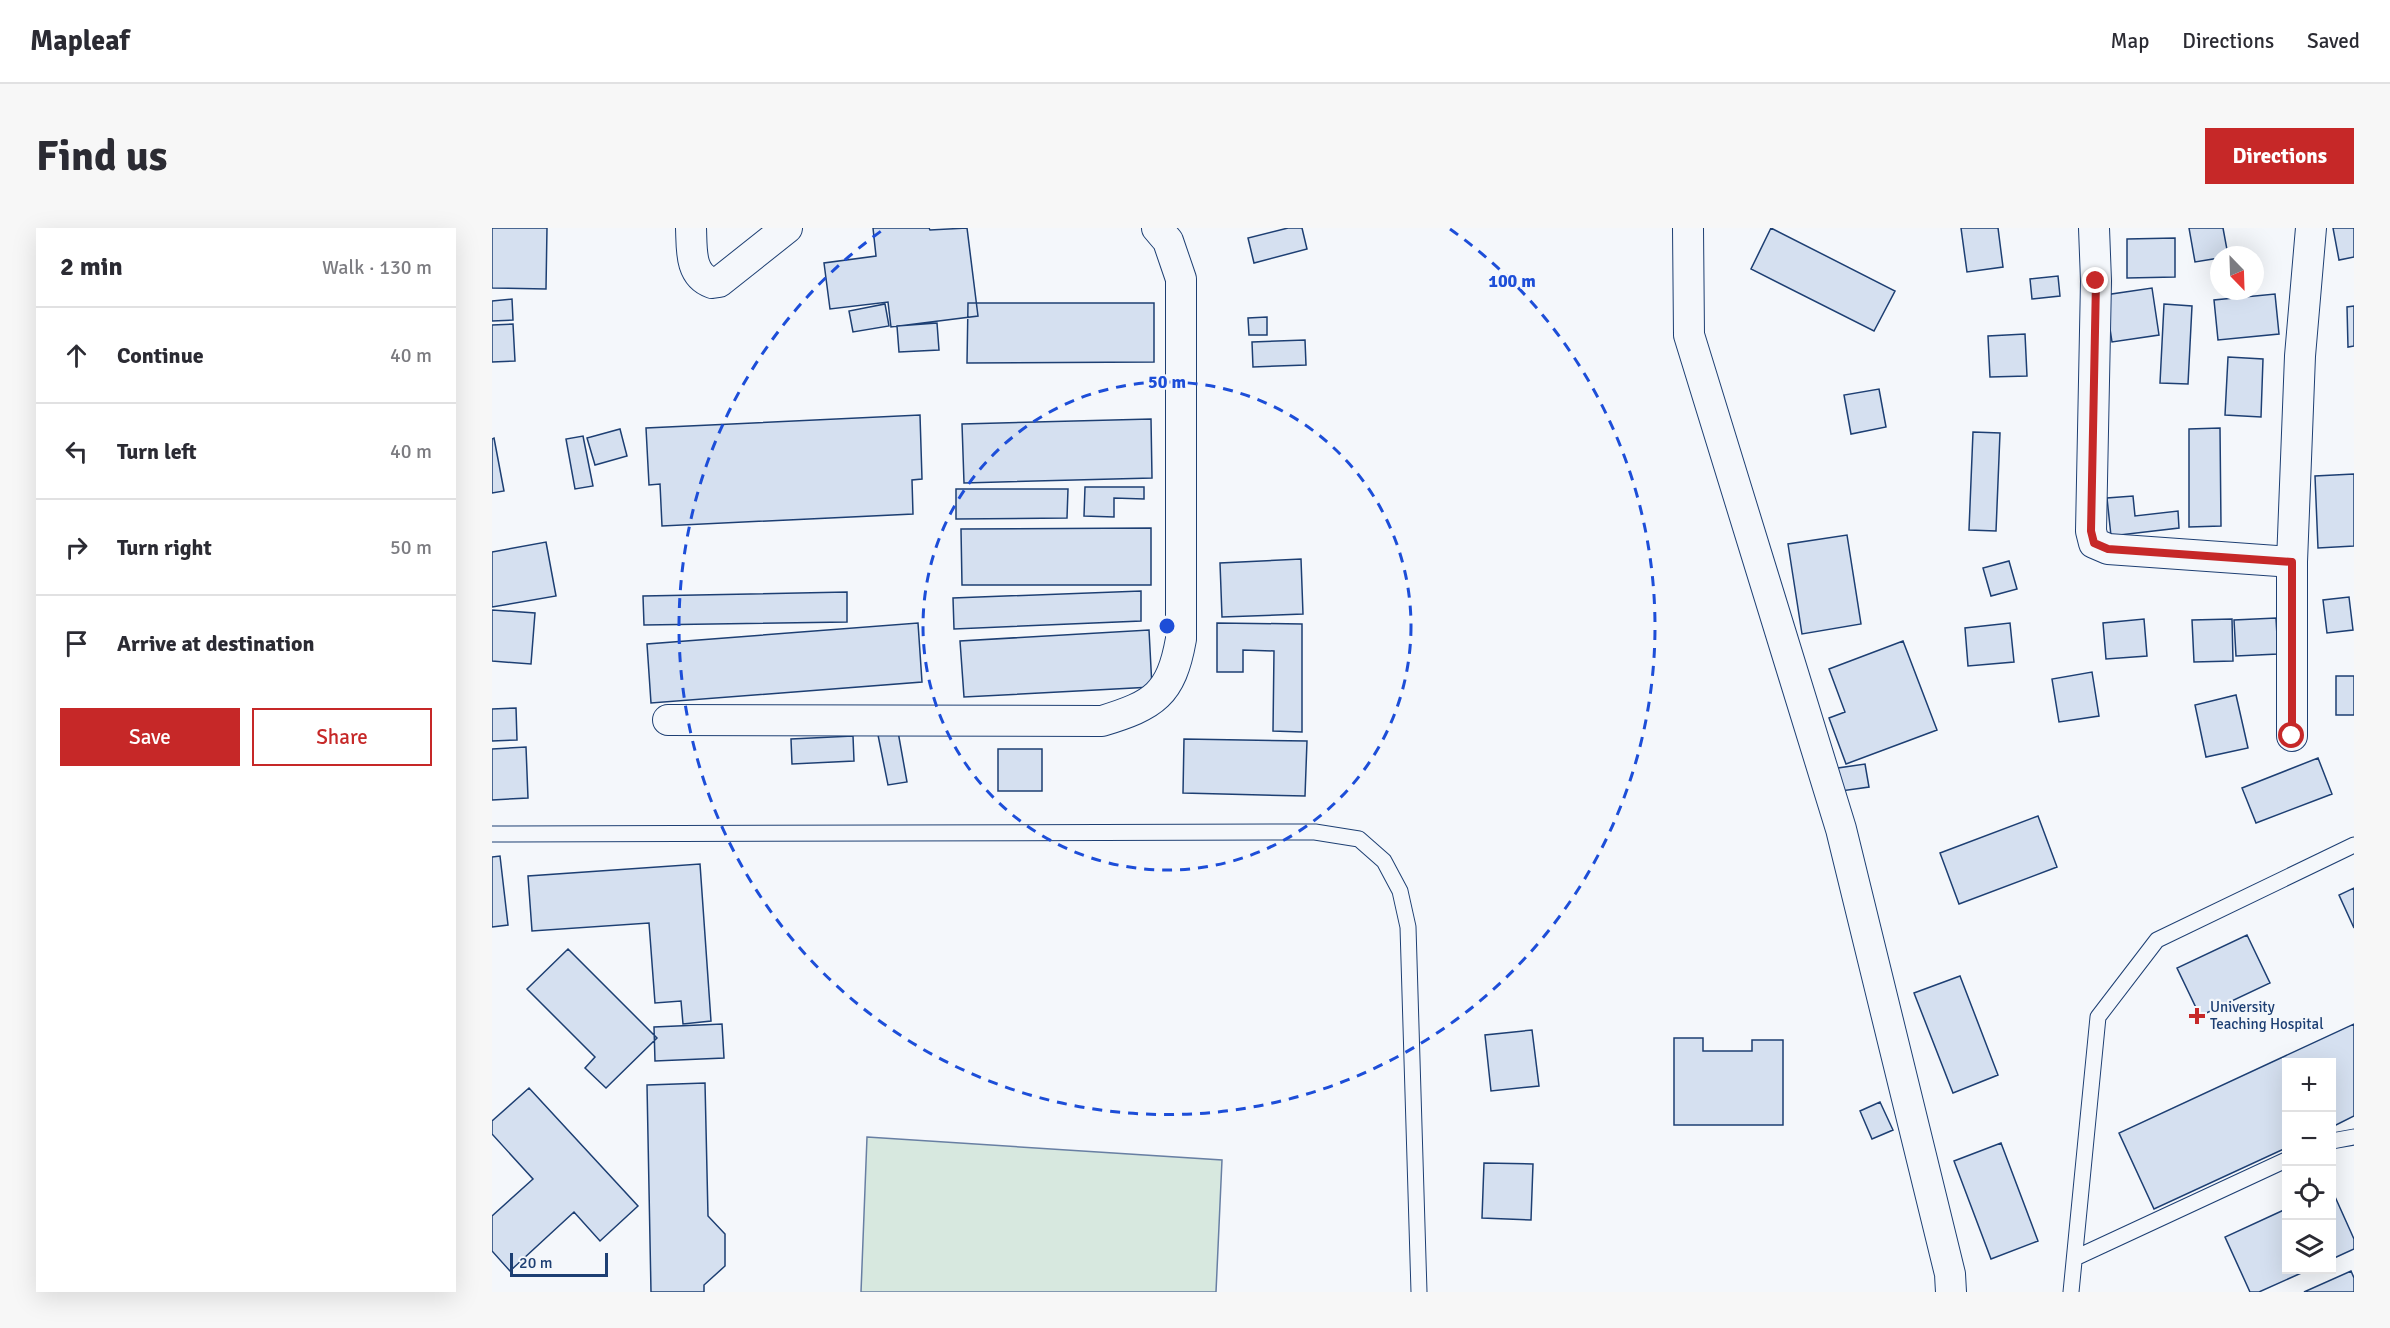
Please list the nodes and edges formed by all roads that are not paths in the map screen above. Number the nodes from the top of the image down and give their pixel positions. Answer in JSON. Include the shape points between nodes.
{"nodes":[{"id":1,"x":691,"y":228,"type":"edge"},
{"id":2,"x":787,"y":228,"type":"edge"},
{"id":3,"x":1157,"y":228,"type":"edge"},
{"id":4,"x":1688,"y":228,"type":"edge"},
{"id":5,"x":2094,"y":228,"type":"edge"},
{"id":6,"x":2311,"y":228,"type":"edge"},
{"id":7,"x":2292,"y":562,"type":"junction"},
{"id":8,"x":668,"y":720,"type":"dead end"},
{"id":9,"x":2292,"y":736,"type":"dead end"},
{"id":10,"x":492,"y":834,"type":"edge"},
{"id":11,"x":2354,"y":845,"type":"edge"},
{"id":12,"x":2354,"y":1137,"type":"edge"},
{"id":13,"x":2336,"y":1140,"type":"edge"},
{"id":14,"x":2282,"y":1162,"type":"edge"},
{"id":15,"x":2075,"y":1258,"type":"junction"},
{"id":16,"x":1419,"y":1292,"type":"edge"},
{"id":17,"x":1952,"y":1292,"type":"edge"},
{"id":18,"x":2071,"y":1292,"type":"edge"}],
"edges":[{"from":1,"to":2,"type":"street","via":[[697,273],[711,283],[719,282]]},
{"from":3,"to":8,"type":"street","via":[[1168,241],[1181,279],[1181,639],[1176,665],[1162,693],[1134,711],[1102,721]]},
{"from":4,"to":17,"type":"street","via":[[1689,335],[1841,829]]},
{"from":5,"to":7,"type":"street","via":[[2091,531],[2094,543],[2108,549]]},
{"from":6,"to":7,"type":"street","via":[[2300,356]]},
{"from":7,"to":9,"type":"street"},
{"from":10,"to":16,"type":"lane","via":[[1315,832],[1359,839],[1384,861],[1400,891],[1408,927]]},
{"from":11,"to":15,"type":"lane","via":[[2157,940],[2098,1017]]},
{"from":12,"to":13,"type":"lane"},
{"from":14,"to":15,"type":"lane"},
{"from":15,"to":18,"type":"lane"}]}
